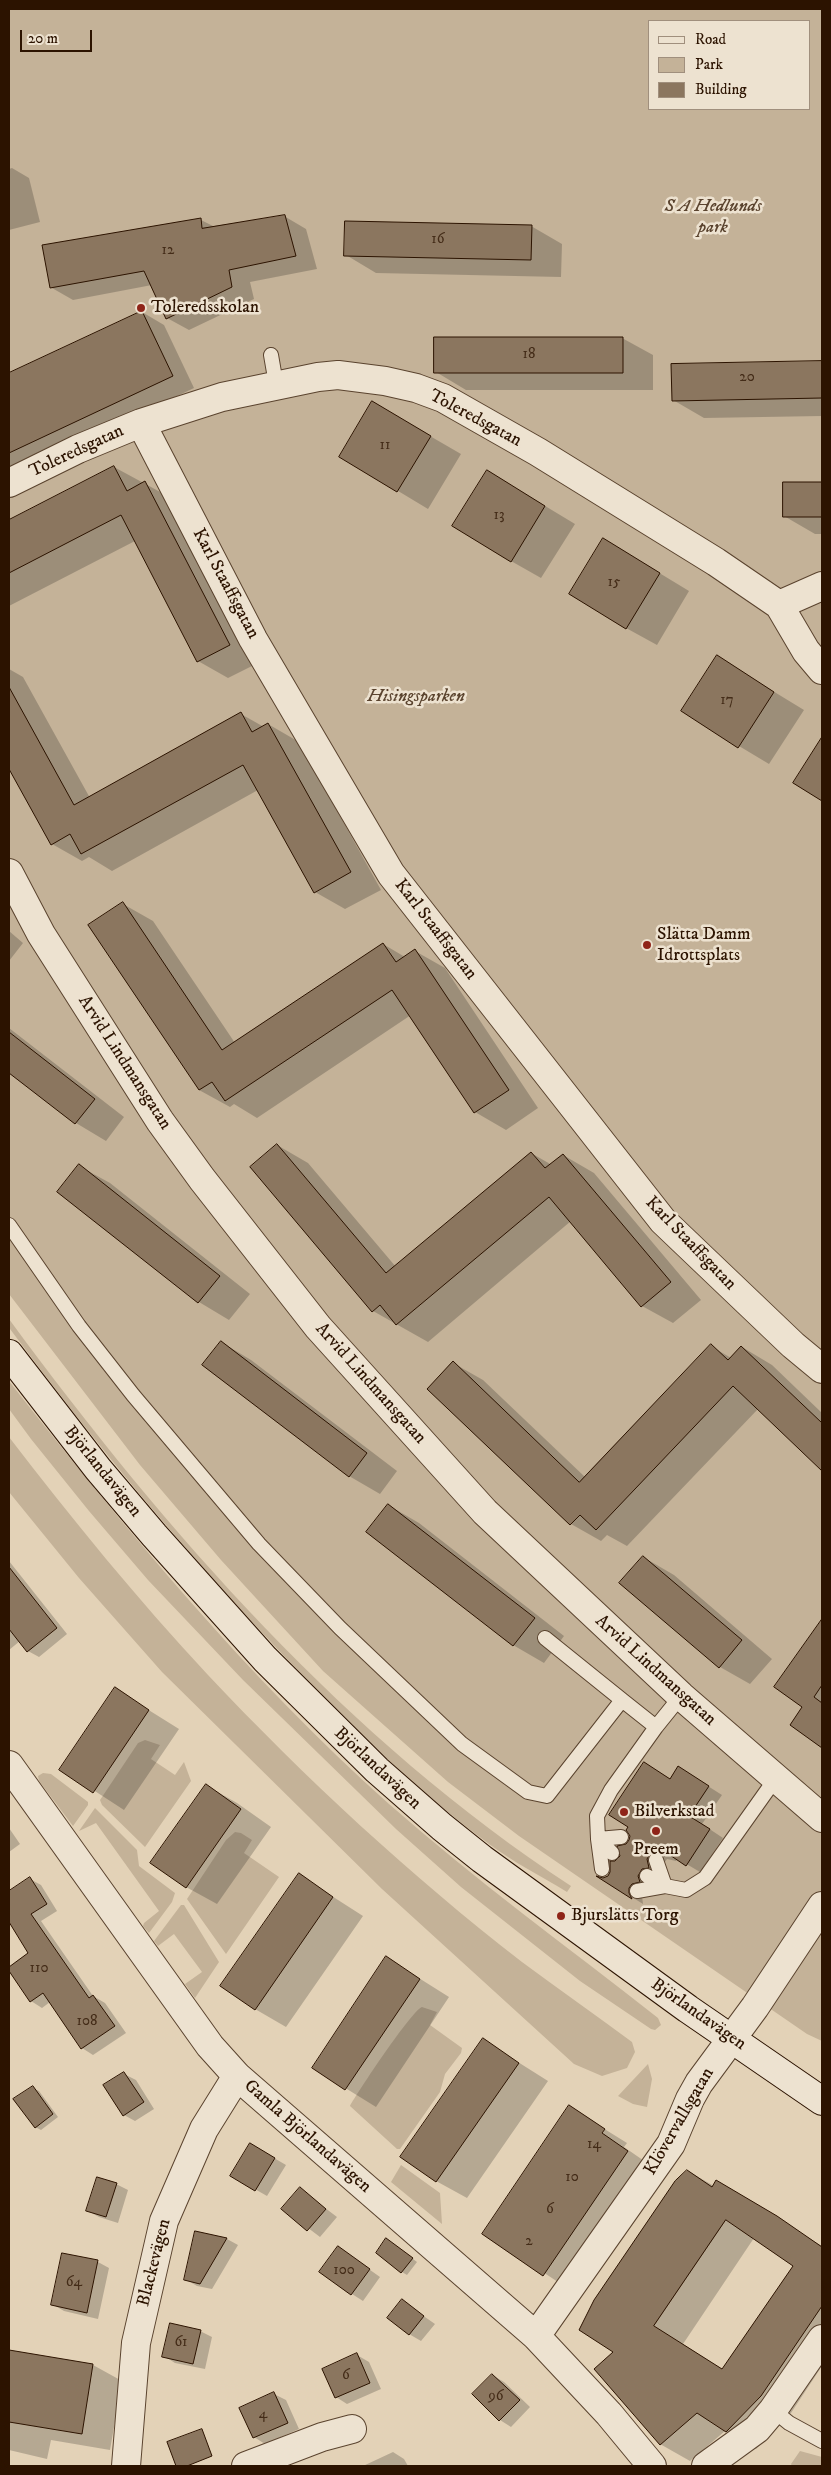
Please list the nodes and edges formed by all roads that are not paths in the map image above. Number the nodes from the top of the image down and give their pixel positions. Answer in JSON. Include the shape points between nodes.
{"nodes":[{"id":1,"x":271,"y":355,"type":"dead end"},
{"id":2,"x":276,"y":384,"type":"junction"},
{"id":3,"x":141,"y":423,"type":"junction"},
{"id":4,"x":9,"y":483,"type":"edge"},
{"id":5,"x":822,"y":586,"type":"edge"},
{"id":6,"x":779,"y":606,"type":"junction"},
{"id":7,"x":822,"y":670,"type":"edge"},
{"id":8,"x":9,"y":873,"type":"edge"},
{"id":9,"x":9,"y":1225,"type":"edge"},
{"id":10,"x":9,"y":1354,"type":"edge"},
{"id":11,"x":822,"y":1370,"type":"edge"},
{"id":12,"x":545,"y":1638,"type":"dead end"},
{"id":13,"x":681,"y":1696,"type":"junction"},
{"id":14,"x":622,"y":1700,"type":"junction"},
{"id":15,"x":656,"y":1727,"type":"junction"},
{"id":16,"x":9,"y":1765,"type":"edge"},
{"id":17,"x":776,"y":1778,"type":"junction"},
{"id":18,"x":822,"y":1818,"type":"edge"},
{"id":19,"x":621,"y":1837,"type":"dead end"},
{"id":20,"x":598,"y":1839,"type":"junction"},
{"id":21,"x":612,"y":1853,"type":"dead end"},
{"id":22,"x":656,"y":1860,"type":"dead end"},
{"id":23,"x":602,"y":1869,"type":"dead end"},
{"id":24,"x":647,"y":1876,"type":"dead end"},
{"id":25,"x":665,"y":1886,"type":"junction"},
{"id":26,"x":637,"y":1891,"type":"dead end"},
{"id":27,"x":822,"y":1906,"type":"edge"},
{"id":28,"x":732,"y":2039,"type":"junction"},
{"id":29,"x":237,"y":2076,"type":"junction"},
{"id":30,"x":822,"y":2101,"type":"edge"},
{"id":31,"x":536,"y":2336,"type":"junction"},
{"id":32,"x":822,"y":2338,"type":"edge"},
{"id":33,"x":773,"y":2410,"type":"junction"},
{"id":34,"x":352,"y":2430,"type":"dead end"},
{"id":35,"x":822,"y":2441,"type":"edge"},
{"id":36,"x":126,"y":2466,"type":"edge"},
{"id":37,"x":246,"y":2466,"type":"edge"},
{"id":38,"x":652,"y":2466,"type":"edge"},
{"id":39,"x":706,"y":2466,"type":"edge"}],
"edges":[{"from":1,"to":2,"type":"lane"},
{"from":2,"to":3,"type":"street","name":"Toleredsgatan"},
{"from":2,"to":6,"type":"street","name":"Toleredsgatan","via":[[338,375],[385,381],[443,398],[716,562]]},
{"from":3,"to":4,"type":"street","name":"Toleredsgatan"},
{"from":3,"to":11,"type":"street","name":"Karl Staaffsgatan","via":[[253,639],[391,874],[662,1221]]},
{"from":5,"to":6,"type":"street"},
{"from":6,"to":7,"type":"street","name":"Toleredsgatan","via":[[806,651]]},
{"from":8,"to":13,"type":"street","name":"Arvid Lindmansgatan","via":[[41,934],[160,1121],[318,1327],[485,1512]]},
{"from":9,"to":14,"type":"lane","via":[[79,1326],[133,1395],[259,1544],[340,1628],[462,1744],[528,1792],[547,1796]]},
{"from":10,"to":28,"type":"street","name":"Björlandavägen","via":[[154,1535],[265,1659],[338,1734],[442,1828],[482,1859]]},
{"from":12,"to":14,"type":"lane"},
{"from":13,"to":15,"type":"lane"},
{"from":13,"to":17,"type":"street","name":"Arvid Lindmansgatan"},
{"from":14,"to":15,"type":"lane"},
{"from":15,"to":20,"type":"lane","via":[[611,1790],[597,1816]]},
{"from":16,"to":29,"type":"street","name":"Gamla Björlandavägen","via":[[210,2046]]},
{"from":17,"to":18,"type":"street","name":"Arvid Lindmansgatan"},
{"from":17,"to":25,"type":"lane","via":[[705,1878],[686,1890]]},
{"from":19,"to":20,"type":"lane"},
{"from":20,"to":21,"type":"lane"},
{"from":20,"to":23,"type":"lane"},
{"from":22,"to":25,"type":"lane"},
{"from":24,"to":25,"type":"lane"},
{"from":25,"to":26,"type":"lane"},
{"from":27,"to":28,"type":"street","name":"Klövervallsgatan"},
{"from":28,"to":30,"type":"street","name":"Björlandavägen"},
{"from":28,"to":31,"type":"street","name":"Klövervallsgatan","via":[[690,2099],[671,2144]]},
{"from":29,"to":31,"type":"street","name":"Gamla Björlandavägen"},
{"from":29,"to":36,"type":"street","name":"Blackevägen","via":[[204,2129],[164,2221],[136,2343]]},
{"from":31,"to":38,"type":"street","name":"Gamla Björlandavägen","via":[[610,2414]]},
{"from":32,"to":33,"type":"street"},
{"from":33,"to":35,"type":"lane"},
{"from":33,"to":39,"type":"street","via":[[750,2435]]},
{"from":34,"to":37,"type":"street","via":[[322,2437]]}]}
